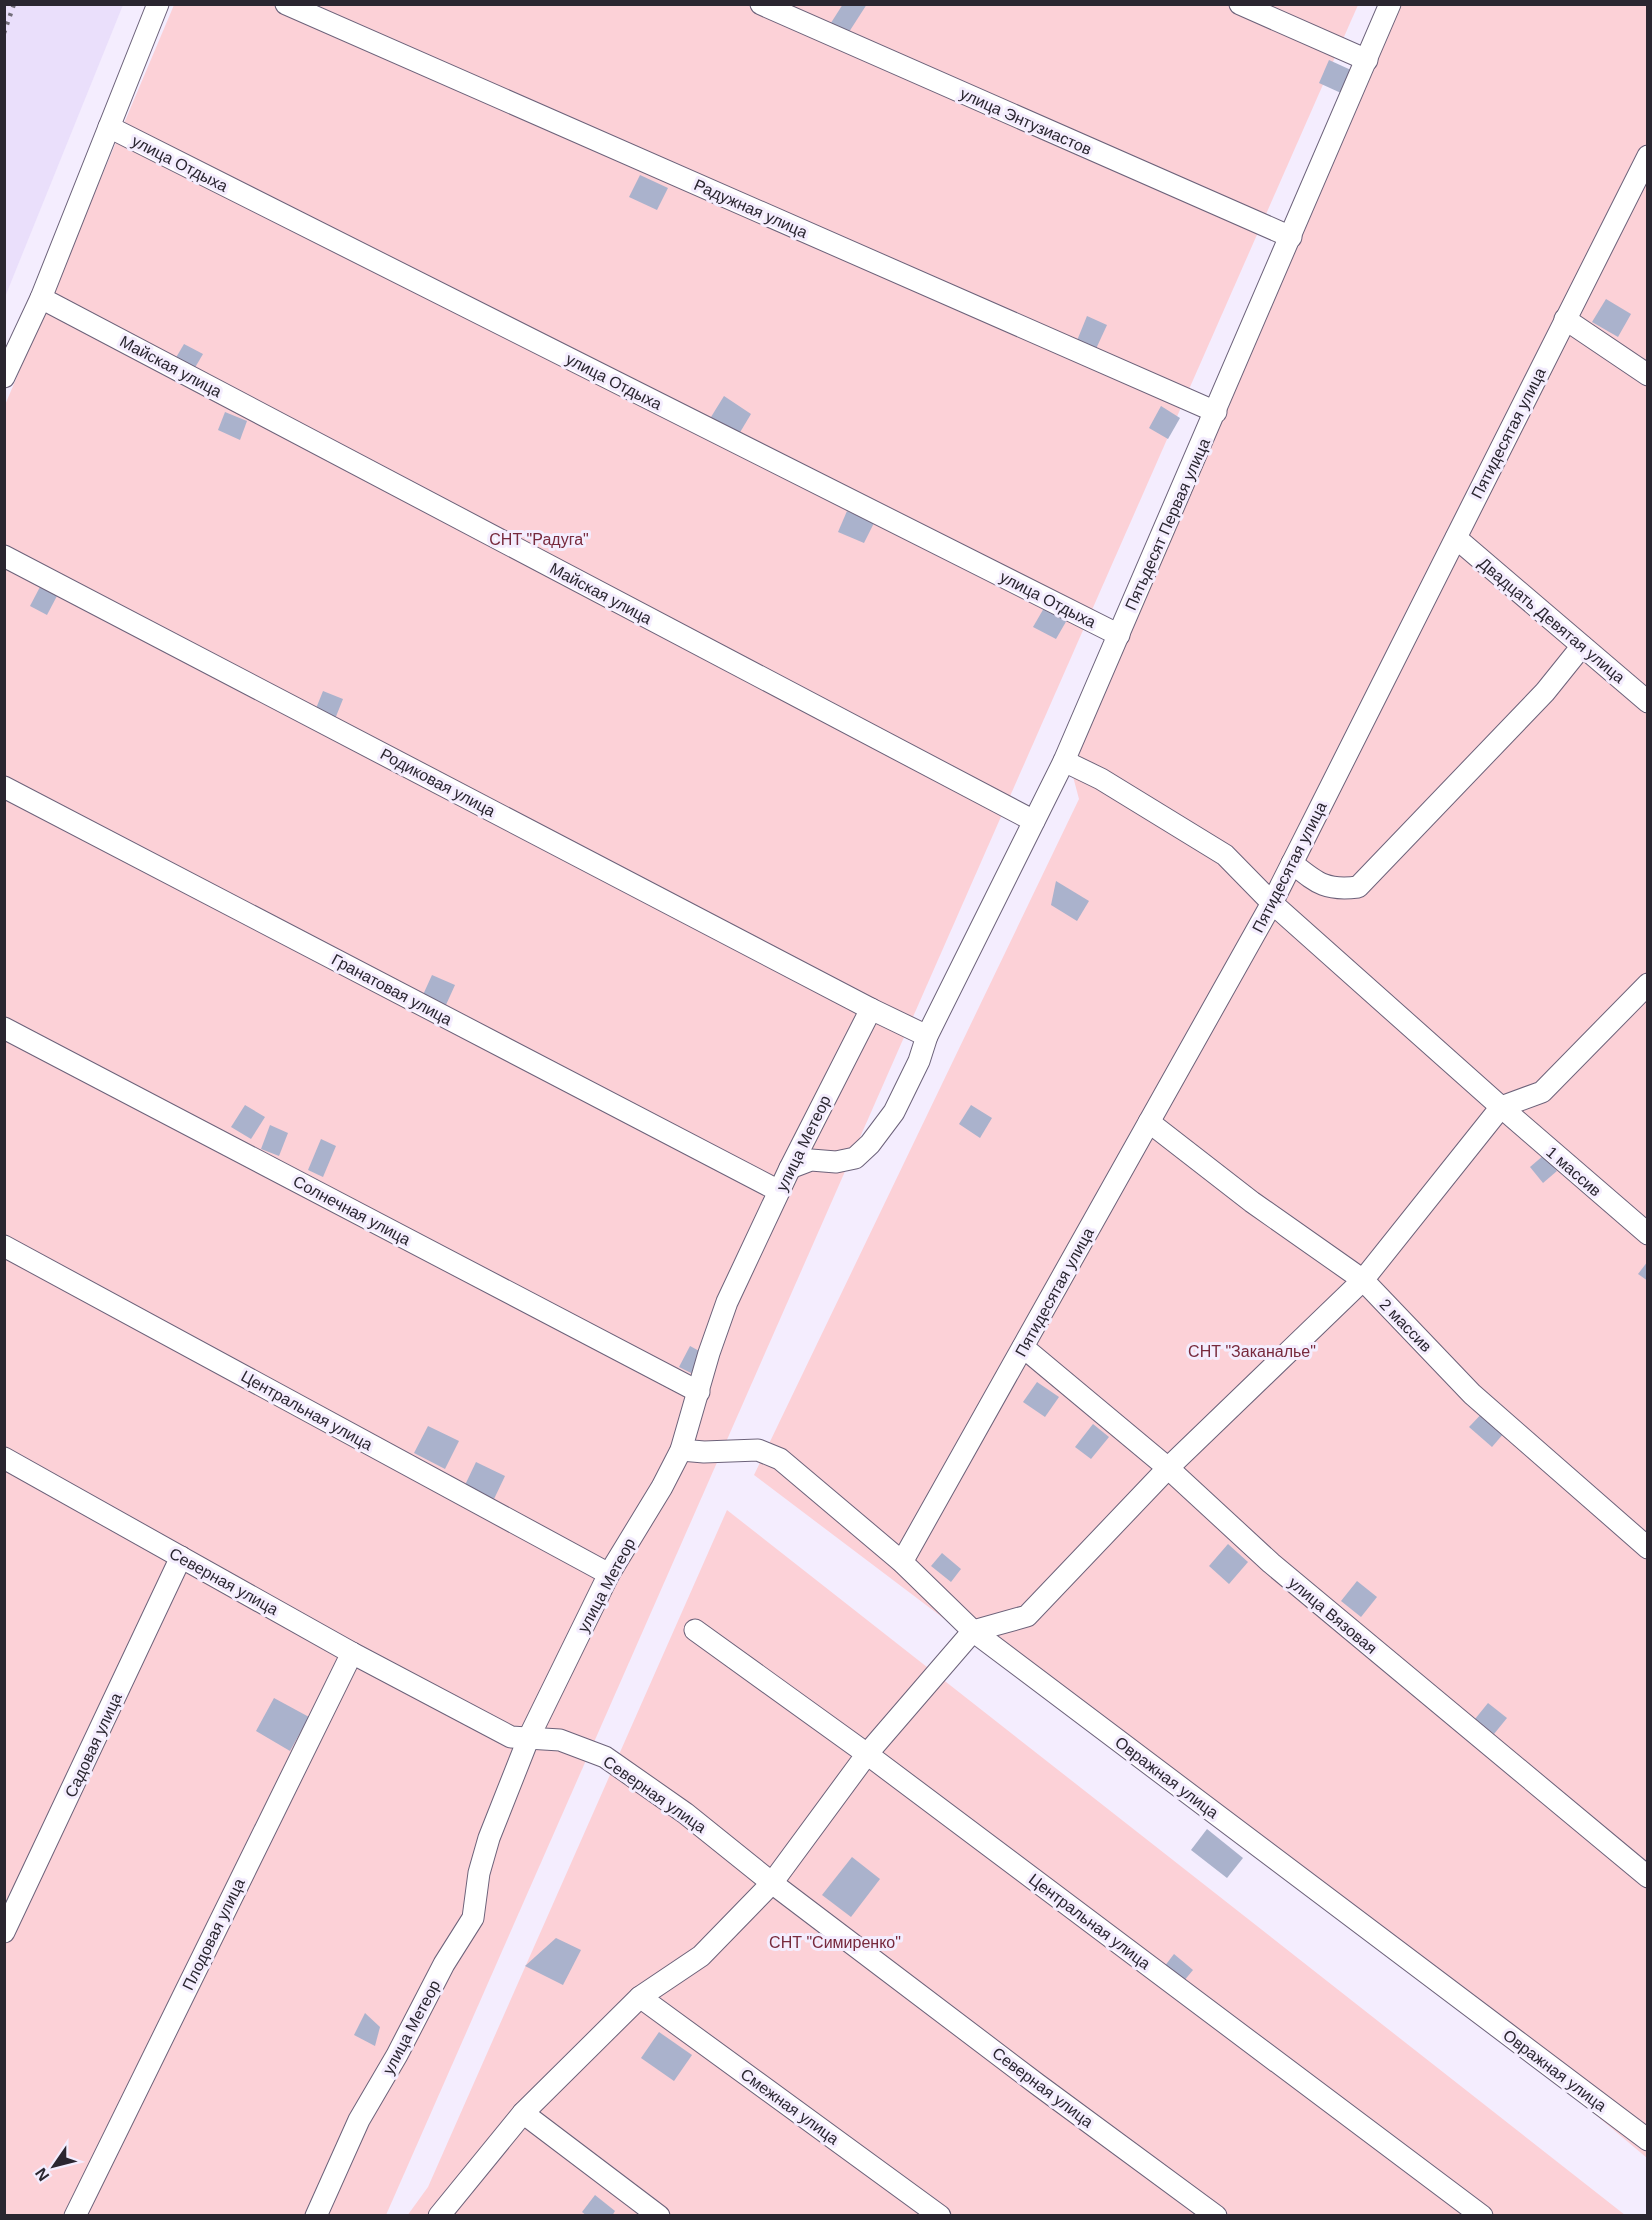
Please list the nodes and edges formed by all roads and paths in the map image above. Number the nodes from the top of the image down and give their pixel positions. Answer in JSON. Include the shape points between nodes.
{"nodes":[{"id":1,"x":158,"y":4,"type":"edge"},
{"id":2,"x":286,"y":4,"type":"edge"},
{"id":3,"x":761,"y":4,"type":"edge"},
{"id":4,"x":1239,"y":4,"type":"edge"},
{"id":5,"x":1390,"y":4,"type":"edge"},
{"id":6,"x":1367,"y":60,"type":"junction"},
{"id":7,"x":109,"y":127,"type":"junction"},
{"id":8,"x":1647,"y":156,"type":"edge"},
{"id":9,"x":1291,"y":237,"type":"junction"},
{"id":10,"x":41,"y":297,"type":"junction"},
{"id":11,"x":1565,"y":319,"type":"junction"},
{"id":12,"x":1647,"y":375,"type":"edge"},
{"id":13,"x":4,"y":377,"type":"edge"},
{"id":14,"x":1216,"y":412,"type":"junction"},
{"id":15,"x":1456,"y":538,"type":"junction"},
{"id":16,"x":4,"y":556,"type":"edge"},
{"id":17,"x":1119,"y":635,"type":"junction"},
{"id":18,"x":1582,"y":645,"type":"junction"},
{"id":19,"x":1647,"y":702,"type":"edge"},
{"id":20,"x":1064,"y":761,"type":"junction"},
{"id":21,"x":4,"y":787,"type":"edge"},
{"id":22,"x":1034,"y":822,"type":"junction"},
{"id":23,"x":1292,"y":863,"type":"junction"},
{"id":24,"x":1272,"y":903,"type":"junction"},
{"id":25,"x":1647,"y":984,"type":"edge"},
{"id":26,"x":871,"y":1009,"type":"junction"},
{"id":27,"x":4,"y":1028,"type":"edge"},
{"id":28,"x":927,"y":1036,"type":"junction"},
{"id":29,"x":1501,"y":1107,"type":"junction"},
{"id":30,"x":1149,"y":1122,"type":"junction"},
{"id":31,"x":790,"y":1168,"type":"junction"},
{"id":32,"x":779,"y":1191,"type":"junction"},
{"id":33,"x":1647,"y":1234,"type":"edge"},
{"id":34,"x":4,"y":1246,"type":"edge"},
{"id":35,"x":1363,"y":1280,"type":"junction"},
{"id":36,"x":1023,"y":1347,"type":"junction"},
{"id":37,"x":699,"y":1392,"type":"junction"},
{"id":38,"x":681,"y":1450,"type":"junction"},
{"id":39,"x":6,"y":1463,"type":"edge"},
{"id":40,"x":1168,"y":1468,"type":"junction"},
{"id":41,"x":1647,"y":1548,"type":"edge"},
{"id":42,"x":181,"y":1557,"type":"junction"},
{"id":43,"x":902,"y":1562,"type":"junction"},
{"id":44,"x":609,"y":1574,"type":"junction"},
{"id":45,"x":695,"y":1630,"type":"dead end"},
{"id":46,"x":973,"y":1631,"type":"junction"},
{"id":47,"x":352,"y":1653,"type":"junction"},
{"id":48,"x":529,"y":1737,"type":"junction"},
{"id":49,"x":867,"y":1754,"type":"junction"},
{"id":50,"x":1647,"y":1876,"type":"edge"},
{"id":51,"x":772,"y":1883,"type":"junction"},
{"id":52,"x":4,"y":1932,"type":"edge"},
{"id":53,"x":640,"y":1997,"type":"junction"},
{"id":54,"x":523,"y":2113,"type":"junction"},
{"id":55,"x":1647,"y":2140,"type":"edge"},
{"id":56,"x":75,"y":2216,"type":"edge"},
{"id":57,"x":316,"y":2216,"type":"edge"},
{"id":58,"x":439,"y":2216,"type":"edge"},
{"id":59,"x":659,"y":2216,"type":"edge"},
{"id":60,"x":940,"y":2216,"type":"edge"},
{"id":61,"x":1216,"y":2216,"type":"edge"},
{"id":62,"x":1482,"y":2216,"type":"edge"}],
"edges":[{"from":1,"to":7,"type":"street"},
{"from":2,"to":14,"type":"street","name":"Радужная улица"},
{"from":3,"to":9,"type":"street","name":"улица Энтузиастов"},
{"from":4,"to":6,"type":"street"},
{"from":5,"to":6,"type":"street","name":"Пятьдесят Первая улица"},
{"from":6,"to":9,"type":"street","name":"Пятьдесят Первая улица"},
{"from":7,"to":10,"type":"street"},
{"from":7,"to":17,"type":"street","name":"улица Отдыха"},
{"from":8,"to":11,"type":"street","name":"Пятидесятая улица"},
{"from":9,"to":14,"type":"street","name":"Пятьдесят Первая улица"},
{"from":10,"to":13,"type":"street"},
{"from":10,"to":22,"type":"street","name":"Майская улица"},
{"from":11,"to":12,"type":"street"},
{"from":11,"to":15,"type":"street","name":"Пятидесятая улица"},
{"from":14,"to":17,"type":"street","name":"Пятьдесят Первая улица"},
{"from":15,"to":18,"type":"street","name":"Двадцать Девятая улица"},
{"from":15,"to":23,"type":"street","name":"Пятидесятая улица"},
{"from":16,"to":26,"type":"street","name":"Родиковая улица"},
{"from":17,"to":20,"type":"street","name":"Пятьдесят Первая улица"},
{"from":18,"to":19,"type":"street","name":"Двадцать Девятая улица"},
{"from":18,"to":23,"type":"street","via":[[1545,692],[1358,887],[1336,890],[1313,880]]},
{"from":20,"to":22,"type":"street","name":"Пятьдесят Первая улица"},
{"from":20,"to":24,"type":"street","name":"1 массив","via":[[1101,779],[1225,855]]},
{"from":21,"to":32,"type":"street","name":"Гранатовая улица"},
{"from":22,"to":28,"type":"street","name":"Пятьдесят Первая улица"},
{"from":23,"to":24,"type":"street","name":"Пятидесятая улица"},
{"from":24,"to":29,"type":"street","name":"1 массив"},
{"from":24,"to":30,"type":"street","name":"Пятидесятая улица"},
{"from":25,"to":29,"type":"street","via":[[1542,1092]]},
{"from":26,"to":28,"type":"street"},
{"from":26,"to":31,"type":"street","name":"улица Метеор"},
{"from":27,"to":37,"type":"street","name":"Солнечная улица"},
{"from":28,"to":31,"type":"street","name":"Пятьдесят Первая улица","via":[[894,1112],[870,1144],[855,1158],[836,1162],[811,1160]]},
{"from":29,"to":33,"type":"street","name":"1 массив"},
{"from":29,"to":35,"type":"street"},
{"from":30,"to":35,"type":"street","name":"2 массив","via":[[1252,1202]]},
{"from":30,"to":36,"type":"street","name":"Пятидесятая улица"},
{"from":31,"to":32,"type":"street","name":"улица Метеор"},
{"from":32,"to":37,"type":"street","name":"улица Метеор","via":[[727,1302]]},
{"from":34,"to":44,"type":"street","name":"Центральная улица"},
{"from":35,"to":40,"type":"street"},
{"from":35,"to":41,"type":"street","name":"2 массив","via":[[1472,1394]]},
{"from":36,"to":40,"type":"street","name":"улица Вязовая"},
{"from":36,"to":43,"type":"street","name":"Пятидесятая улица"},
{"from":37,"to":38,"type":"street","name":"улица Метеор"},
{"from":38,"to":43,"type":"street","name":"Овражная улица","via":[[759,1450],[780,1459]]},
{"from":38,"to":44,"type":"street","name":"улица Метеор"},
{"from":39,"to":42,"type":"street","name":"Северная улица"},
{"from":40,"to":46,"type":"street","via":[[1027,1616]]},
{"from":40,"to":50,"type":"street","name":"улица Вязовая","via":[[1271,1563]]},
{"from":42,"to":47,"type":"street","name":"Северная улица"},
{"from":42,"to":52,"type":"street","name":"Садовая улица"},
{"from":43,"to":46,"type":"street","name":"Овражная улица"},
{"from":44,"to":48,"type":"street","name":"улица Метеор"},
{"from":45,"to":49,"type":"street","name":"Центральная улица"},
{"from":46,"to":49,"type":"street"},
{"from":46,"to":55,"type":"street","name":"Овражная улица"},
{"from":47,"to":48,"type":"street","name":"Северная улица","via":[[511,1737]]},
{"from":47,"to":56,"type":"street","name":"Плодовая улица"},
{"from":48,"to":51,"type":"street","name":"Северная улица","via":[[560,1740],[605,1757],[685,1813]]},
{"from":48,"to":57,"type":"street","name":"улица Метеор","via":[[489,1838],[473,1918],[359,2120]]},
{"from":49,"to":51,"type":"street"},
{"from":49,"to":62,"type":"street","name":"Центральная улица"},
{"from":51,"to":53,"type":"street","via":[[701,1956]]},
{"from":51,"to":61,"type":"street","name":"Северная улица"},
{"from":53,"to":54,"type":"street"},
{"from":53,"to":60,"type":"street","name":"Смежная улица"},
{"from":54,"to":58,"type":"street"},
{"from":54,"to":59,"type":"street"}]}
